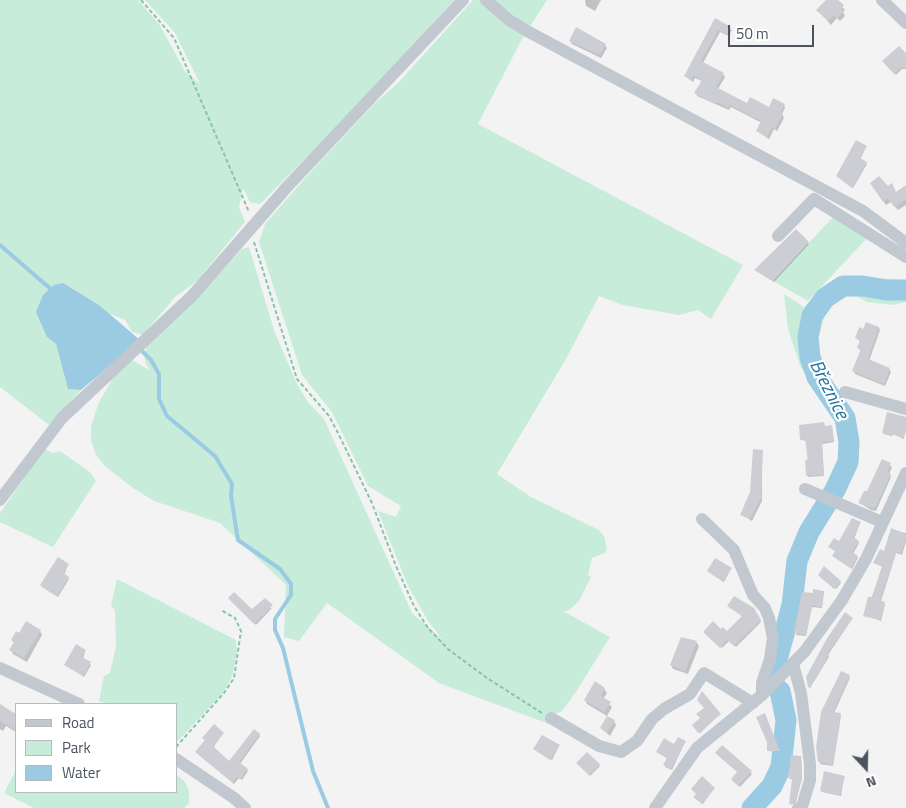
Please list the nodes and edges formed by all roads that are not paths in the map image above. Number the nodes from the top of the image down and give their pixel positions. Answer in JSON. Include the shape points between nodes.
{"nodes":[{"id":1,"x":462,"y":0,"type":"edge"},
{"id":2,"x":486,"y":0,"type":"edge"},
{"id":3,"x":882,"y":0,"type":"edge"},
{"id":4,"x":906,"y":23,"type":"edge"},
{"id":5,"x":778,"y":236,"type":"dead end"},
{"id":6,"x":906,"y":243,"type":"edge"},
{"id":7,"x":906,"y":257,"type":"edge"},
{"id":8,"x":846,"y":392,"type":"dead end"},
{"id":9,"x":906,"y":409,"type":"edge"},
{"id":10,"x":906,"y":473,"type":"edge"},
{"id":11,"x":805,"y":489,"type":"dead end"},
{"id":12,"x":0,"y":500,"type":"edge"},
{"id":13,"x":702,"y":519,"type":"dead end"},
{"id":14,"x":882,"y":522,"type":"junction"},
{"id":15,"x":793,"y":664,"type":"junction"},
{"id":16,"x":0,"y":668,"type":"edge"},
{"id":17,"x":758,"y":699,"type":"junction"},
{"id":18,"x":77,"y":703,"type":"edge"},
{"id":19,"x":551,"y":718,"type":"road end"},
{"id":20,"x":178,"y":760,"type":"edge"},
{"id":21,"x":245,"y":808,"type":"edge"},
{"id":22,"x":655,"y":808,"type":"edge"},
{"id":23,"x":798,"y":808,"type":"edge"}],
"edges":[{"from":1,"to":12,"type":"street","via":[[251,227],[192,296],[62,418]]},
{"from":2,"to":6,"type":"street","via":[[527,31],[863,211]]},
{"from":3,"to":4,"type":"street"},
{"from":5,"to":7,"type":"street","via":[[814,199]]},
{"from":8,"to":9,"type":"street"},
{"from":10,"to":14,"type":"street"},
{"from":11,"to":14,"type":"street"},
{"from":13,"to":17,"type":"street","via":[[734,550],[753,595],[769,618],[774,638]]},
{"from":14,"to":15,"type":"street","via":[[847,592]]},
{"from":15,"to":17,"type":"street"},
{"from":15,"to":23,"type":"street","via":[[801,693],[810,764],[810,780],[802,807]]},
{"from":16,"to":18,"type":"street"},
{"from":17,"to":19,"type":"street","via":[[704,673],[690,694],[652,719],[637,741],[621,752],[599,746]]},
{"from":17,"to":22,"type":"street","via":[[697,748]]},
{"from":20,"to":21,"type":"street"}]}
